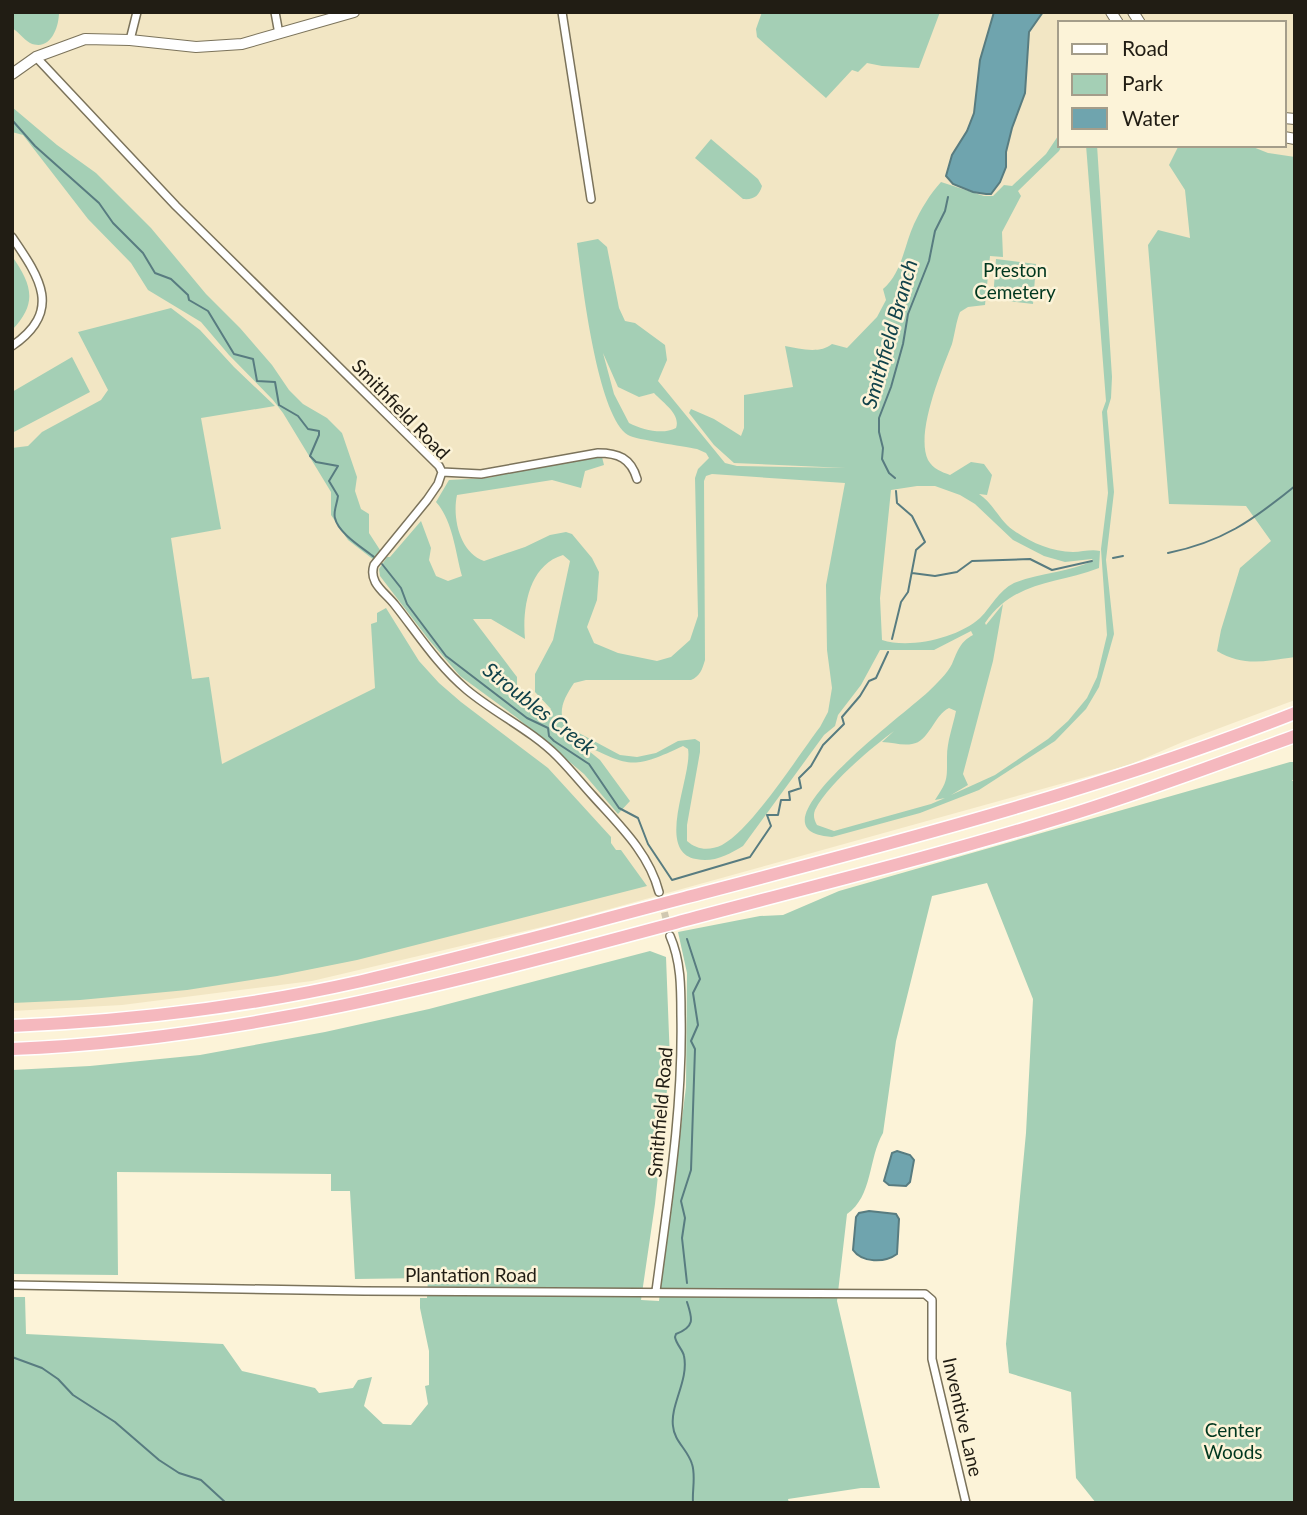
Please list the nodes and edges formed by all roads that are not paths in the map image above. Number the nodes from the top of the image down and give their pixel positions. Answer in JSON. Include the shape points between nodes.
{"nodes":[{"id":1,"x":137,"y":12,"type":"edge"},
{"id":2,"x":275,"y":12,"type":"edge"},
{"id":3,"x":354,"y":12,"type":"edge"},
{"id":4,"x":562,"y":12,"type":"edge"},
{"id":5,"x":279,"y":34,"type":"junction"},
{"id":6,"x":131,"y":40,"type":"junction"},
{"id":7,"x":36,"y":57,"type":"junction"},
{"id":8,"x":12,"y":74,"type":"edge"},
{"id":9,"x":590,"y":199,"type":"dead end"},
{"id":10,"x":12,"y":237,"type":"edge"},
{"id":11,"x":12,"y":346,"type":"edge"},
{"id":12,"x":442,"y":472,"type":"junction"},
{"id":13,"x":637,"y":479,"type":"dead end"},
{"id":14,"x":1295,"y":713,"type":"edge"},
{"id":15,"x":1295,"y":736,"type":"edge"},
{"id":16,"x":659,"y":892,"type":"tunnel mouth"},
{"id":17,"x":670,"y":936,"type":"tunnel mouth"},
{"id":18,"x":12,"y":1026,"type":"edge"},
{"id":19,"x":12,"y":1049,"type":"edge"},
{"id":20,"x":12,"y":1285,"type":"edge"},
{"id":21,"x":656,"y":1291,"type":"junction"},
{"id":22,"x":930,"y":1296,"type":"joint"},
{"id":23,"x":966,"y":1503,"type":"edge"}],
"edges":[{"from":1,"to":6,"type":"street"},
{"from":2,"to":5,"type":"street"},
{"from":3,"to":5,"type":"street"},
{"from":4,"to":9,"type":"street"},
{"from":5,"to":6,"type":"street","via":[[242,44],[196,47]]},
{"from":6,"to":7,"type":"street","via":[[85,39]]},
{"from":7,"to":8,"type":"street"},
{"from":7,"to":12,"type":"street","name":"Smithfield Road","via":[[176,206]]},
{"from":10,"to":11,"type":"street","via":[[38,278],[43,302],[32,330]]},
{"from":12,"to":13,"type":"street","via":[[481,474],[611,453],[631,464]]},
{"from":12,"to":16,"type":"street","name":"Smithfield Road","via":[[427,500],[374,565],[376,584],[452,677],[557,756],[633,841]]},
{"from":14,"to":18,"type":"highway","via":[[1160,762],[873,849],[398,972],[216,1007]]},
{"from":15,"to":19,"type":"highway","via":[[1004,834],[375,1000],[218,1029]]},
{"from":17,"to":21,"type":"street","name":"Smithfield Road","via":[[679,964],[682,1050]]},
{"from":20,"to":21,"type":"street","name":"Plantation Road"},
{"from":21,"to":22,"type":"street","name":"Plantation Road"},
{"from":22,"to":23,"type":"street","name":"Inventive Lane","via":[[932,1359]]}]}
